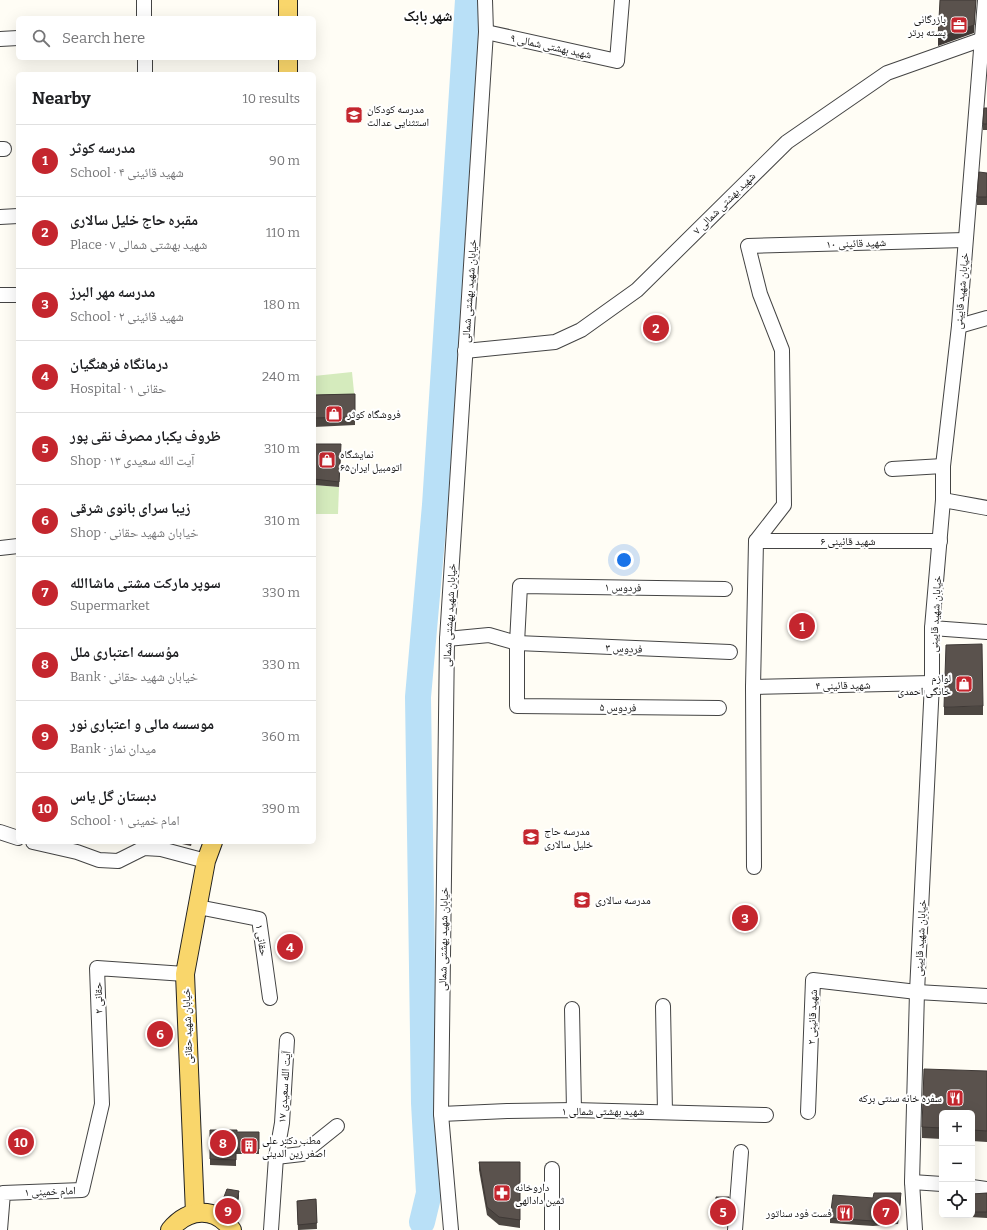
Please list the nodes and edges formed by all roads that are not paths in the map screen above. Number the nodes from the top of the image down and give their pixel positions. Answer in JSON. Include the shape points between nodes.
{"nodes":[{"id":1,"x":144,"y":0,"type":"edge"},
{"id":2,"x":288,"y":0,"type":"edge"},
{"id":3,"x":485,"y":0,"type":"edge"},
{"id":4,"x":622,"y":0,"type":"edge"},
{"id":5,"x":985,"y":0,"type":"edge"},
{"id":6,"x":144,"y":16,"type":"edge"},
{"id":7,"x":288,"y":16,"type":"edge"},
{"id":8,"x":486,"y":32,"type":"junction"},
{"id":9,"x":16,"y":38,"type":"edge"},
{"id":10,"x":0,"y":39,"type":"edge"},
{"id":11,"x":983,"y":39,"type":"junction"},
{"id":12,"x":144,"y":60,"type":"edge"},
{"id":13,"x":288,"y":60,"type":"edge"},
{"id":14,"x":144,"y":72,"type":"edge"},
{"id":15,"x":288,"y":72,"type":"edge"},
{"id":16,"x":16,"y":216,"type":"edge"},
{"id":17,"x":0,"y":217,"type":"edge"},
{"id":18,"x":965,"y":240,"type":"junction"},
{"id":19,"x":0,"y":295,"type":"edge"},
{"id":20,"x":16,"y":295,"type":"edge"},
{"id":21,"x":987,"y":318,"type":"edge"},
{"id":22,"x":959,"y":326,"type":"junction"},
{"id":23,"x":465,"y":351,"type":"junction"},
{"id":24,"x":943,"y":466,"type":"junction"},
{"id":25,"x":892,"y":469,"type":"dead end"},
{"id":26,"x":943,"y":500,"type":"junction"},
{"id":27,"x":987,"y":508,"type":"edge"},
{"id":28,"x":756,"y":541,"type":"junction"},
{"id":29,"x":940,"y":541,"type":"junction"},
{"id":30,"x":16,"y":546,"type":"edge"},
{"id":31,"x":0,"y":548,"type":"edge"},
{"id":32,"x":725,"y":589,"type":"dead end"},
{"id":33,"x":932,"y":628,"type":"junction"},
{"id":34,"x":987,"y":632,"type":"edge"},
{"id":35,"x":447,"y":639,"type":"junction"},
{"id":36,"x":517,"y":643,"type":"junction"},
{"id":37,"x":730,"y":652,"type":"dead end"},
{"id":38,"x":932,"y":683,"type":"junction"},
{"id":39,"x":753,"y":687,"type":"junction"},
{"id":40,"x":719,"y":708,"type":"dead end"},
{"id":41,"x":0,"y":832,"type":"edge"},
{"id":42,"x":16,"y":837,"type":"edge"},
{"id":43,"x":42,"y":844,"type":"edge"},
{"id":44,"x":212,"y":844,"type":"edge"},
{"id":45,"x":206,"y":861,"type":"junction"},
{"id":46,"x":754,"y":867,"type":"dead end"},
{"id":47,"x":198,"y":907,"type":"junction"},
{"id":48,"x":185,"y":974,"type":"junction"},
{"id":49,"x":918,"y":992,"type":"junction"},
{"id":50,"x":987,"y":996,"type":"edge"},
{"id":51,"x":270,"y":998,"type":"dead end"},
{"id":52,"x":663,"y":1006,"type":"dead end"},
{"id":53,"x":572,"y":1009,"type":"dead end"},
{"id":54,"x":288,"y":1040,"type":"dead end"},
{"id":55,"x":574,"y":1110,"type":"junction"},
{"id":56,"x":665,"y":1112,"type":"junction"},
{"id":57,"x":808,"y":1112,"type":"dead end"},
{"id":58,"x":441,"y":1114,"type":"junction"},
{"id":59,"x":766,"y":1115,"type":"dead end"},
{"id":60,"x":99,"y":1117,"type":"joint"},
{"id":61,"x":337,"y":1126,"type":"dead end"},
{"id":62,"x":741,"y":1152,"type":"dead end"},
{"id":63,"x":276,"y":1157,"type":"junction"},
{"id":64,"x":552,"y":1169,"type":"dead end"},
{"id":65,"x":912,"y":1182,"type":"junction"},
{"id":66,"x":939,"y":1184,"type":"edge"},
{"id":67,"x":975,"y":1187,"type":"edge"},
{"id":68,"x":987,"y":1189,"type":"edge"},
{"id":69,"x":196,"y":1213,"type":"junction"},
{"id":70,"x":0,"y":1230,"type":"edge"},
{"id":71,"x":170,"y":1230,"type":"edge"},
{"id":72,"x":234,"y":1230,"type":"edge"},
{"id":73,"x":271,"y":1230,"type":"edge"},
{"id":74,"x":451,"y":1230,"type":"edge"},
{"id":75,"x":552,"y":1230,"type":"edge"},
{"id":76,"x":735,"y":1230,"type":"edge"},
{"id":77,"x":915,"y":1230,"type":"edge"}],
"edges":[{"from":1,"to":6,"type":"street"},
{"from":2,"to":7,"type":"main road"},
{"from":3,"to":8,"type":"street","name":"خیابان شهید بهشتی شمالی"},
{"from":4,"to":8,"type":"street","name":"شهید بهشتی شمالی ۹","via":[[617,61]]},
{"from":5,"to":11,"type":"street","name":"خیابان شهید قایینی"},
{"from":8,"to":23,"type":"street","name":"خیابان شهید بهشتی شمالی"},
{"from":9,"to":10,"type":"street"},
{"from":11,"to":18,"type":"street","name":"خیابان شهید قایینی"},
{"from":11,"to":23,"type":"street","name":"شهید بهشتی شمالی ۷","via":[[887,73],[787,142],[637,290],[581,330],[555,342]]},
{"from":12,"to":14,"type":"street"},
{"from":13,"to":15,"type":"main road"},
{"from":16,"to":17,"type":"street"},
{"from":18,"to":22,"type":"street","name":"خیابان شهید قایینی"},
{"from":18,"to":28,"type":"street","name":"شهید قائینی ۱۰","via":[[748,246],[760,294],[782,350],[784,505]]},
{"from":19,"to":20,"type":"street"},
{"from":21,"to":22,"type":"street"},
{"from":22,"to":24,"type":"street","name":"خیابان شهید قایینی"},
{"from":23,"to":35,"type":"street","name":"خیابان شهید بهشتی شمالی"},
{"from":24,"to":25,"type":"street"},
{"from":24,"to":26,"type":"street","name":"خیابان شهید قایینی"},
{"from":26,"to":27,"type":"street"},
{"from":26,"to":29,"type":"street","name":"خیابان شهید قایینی"},
{"from":28,"to":29,"type":"street","name":"شهید قائینی ۶"},
{"from":28,"to":39,"type":"street"},
{"from":29,"to":33,"type":"street","name":"خیابان شهید قایینی"},
{"from":30,"to":31,"type":"street"},
{"from":32,"to":36,"type":"street","name":"فردوس ۱","via":[[520,586]]},
{"from":33,"to":34,"type":"street"},
{"from":33,"to":38,"type":"street","name":"خیابان شهید قایینی"},
{"from":35,"to":36,"type":"street","name":"فردوس ۳","via":[[489,635]]},
{"from":35,"to":58,"type":"street","name":"خیابان شهید بهشتی شمالی"},
{"from":36,"to":37,"type":"street","name":"فردوس ۳"},
{"from":36,"to":40,"type":"street","name":"فردوس ۵","via":[[517,706]]},
{"from":38,"to":39,"type":"street","name":"شهید قائینی ۴"},
{"from":38,"to":49,"type":"street","name":"خیابان شهید قایینی"},
{"from":39,"to":46,"type":"street"},
{"from":41,"to":42,"type":"street"},
{"from":43,"to":45,"type":"street","via":[[99,860],[118,861],[144,848],[160,849]]},
{"from":44,"to":45,"type":"main road","name":"خیابان شهید حقانی"},
{"from":45,"to":47,"type":"main road","name":"خیابان شهید حقانی"},
{"from":47,"to":48,"type":"main road","name":"خیابان شهید حقانی"},
{"from":47,"to":51,"type":"street","name":"حقانی ۱","via":[[259,919]]},
{"from":48,"to":60,"type":"street","name":"حقانی ۲","via":[[97,968],[102,1104]]},
{"from":48,"to":69,"type":"main road","name":"خیابان شهید حقانی"},
{"from":49,"to":50,"type":"street"},
{"from":49,"to":57,"type":"street","name":"شهید قائینی ۲","via":[[813,980]]},
{"from":49,"to":65,"type":"street","name":"خیابان شهید قایینی"},
{"from":52,"to":56,"type":"street"},
{"from":53,"to":55,"type":"street"},
{"from":54,"to":63,"type":"street","name":"آیت الله سعیدی ۱۷","via":[[282,1123]]},
{"from":55,"to":56,"type":"street","name":"شهید بهشتی شمالی ۱"},
{"from":55,"to":58,"type":"street","name":"شهید بهشتی شمالی ۱"},
{"from":56,"to":59,"type":"street","name":"شهید بهشتی شمالی ۱"},
{"from":58,"to":74,"type":"street","name":"خیابان شهید بهشتی شمالی"},
{"from":60,"to":70,"type":"street","name":"امام خمینی ۱","via":[[82,1190],[3,1193]]},
{"from":61,"to":63,"type":"street","via":[[302,1154]]},
{"from":62,"to":76,"type":"street"},
{"from":63,"to":73,"type":"street","name":"آیت الله سعیدی ۱۷"},
{"from":64,"to":75,"type":"street"},
{"from":65,"to":66,"type":"street"},
{"from":65,"to":77,"type":"street","name":"خیابان شهید قایینی"},
{"from":67,"to":68,"type":"street"},
{"from":69,"to":71,"type":"main road","via":[[185,1216]]},
{"from":69,"to":72,"type":"main road","via":[[216,1216]]}]}
